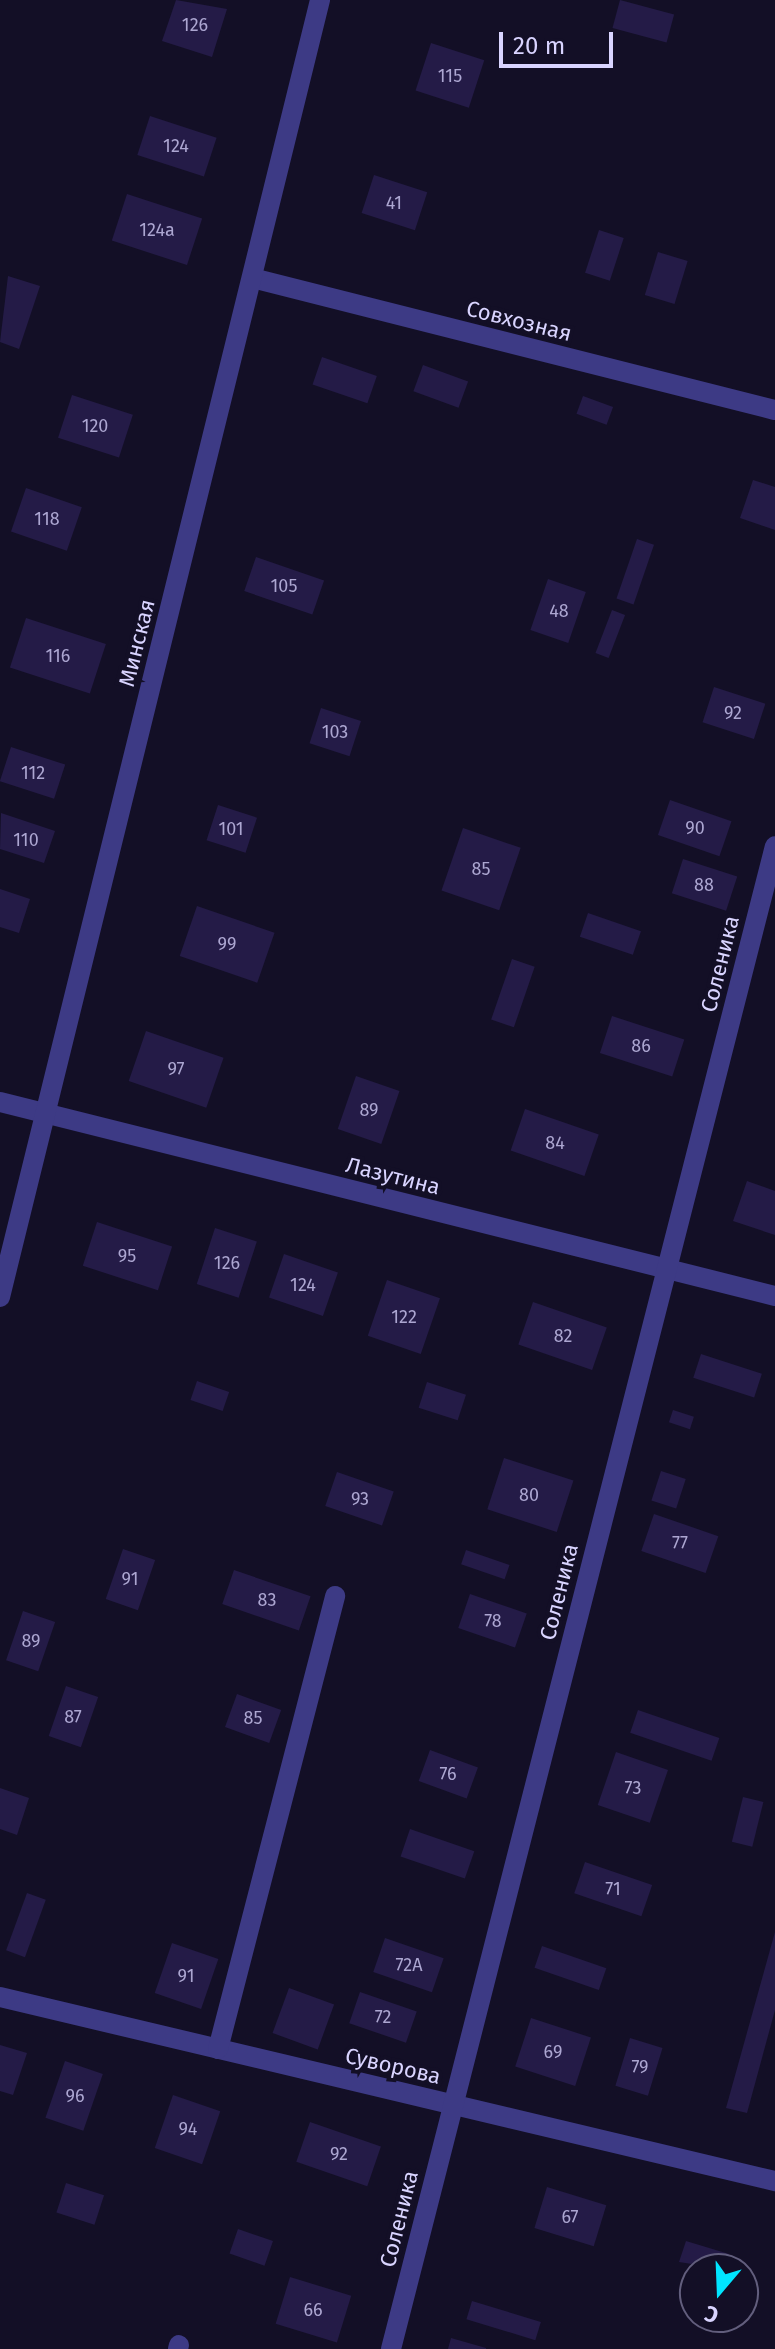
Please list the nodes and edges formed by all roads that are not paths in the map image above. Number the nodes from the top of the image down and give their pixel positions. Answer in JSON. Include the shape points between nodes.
{"nodes":[{"id":1,"x":320,"y":0,"type":"edge"},
{"id":2,"x":252,"y":278,"type":"junction"},
{"id":3,"x":775,"y":410,"type":"edge"},
{"id":4,"x":775,"y":846,"type":"edge"},
{"id":5,"x":0,"y":1102,"type":"edge"},
{"id":6,"x":45,"y":1114,"type":"junction"},
{"id":7,"x":666,"y":1270,"type":"junction"},
{"id":8,"x":775,"y":1296,"type":"edge"},
{"id":9,"x":0,"y":1297,"type":"edge"},
{"id":10,"x":335,"y":1596,"type":"dead end"},
{"id":11,"x":0,"y":1997,"type":"edge"},
{"id":12,"x":218,"y":2049,"type":"junction"},
{"id":13,"x":453,"y":2105,"type":"junction"},
{"id":14,"x":775,"y":2181,"type":"edge"},
{"id":15,"x":391,"y":2349,"type":"edge"}],
"edges":[{"from":1,"to":2,"type":"street","name":"Минская"},
{"from":2,"to":3,"type":"street","name":"Совхозная"},
{"from":2,"to":6,"type":"street","name":"Минская"},
{"from":4,"to":7,"type":"street","name":"Соленика"},
{"from":5,"to":6,"type":"street","name":"Лазутина"},
{"from":6,"to":7,"type":"street","name":"Лазутина"},
{"from":6,"to":9,"type":"street","name":"Минская"},
{"from":7,"to":8,"type":"street","name":"Лазутина"},
{"from":7,"to":13,"type":"street","name":"Соленика"},
{"from":10,"to":12,"type":"street"},
{"from":11,"to":12,"type":"street","name":"Суворова"},
{"from":12,"to":13,"type":"street","name":"Суворова"},
{"from":13,"to":14,"type":"street","name":"Суворова"},
{"from":13,"to":15,"type":"street","name":"Соленика"}]}
